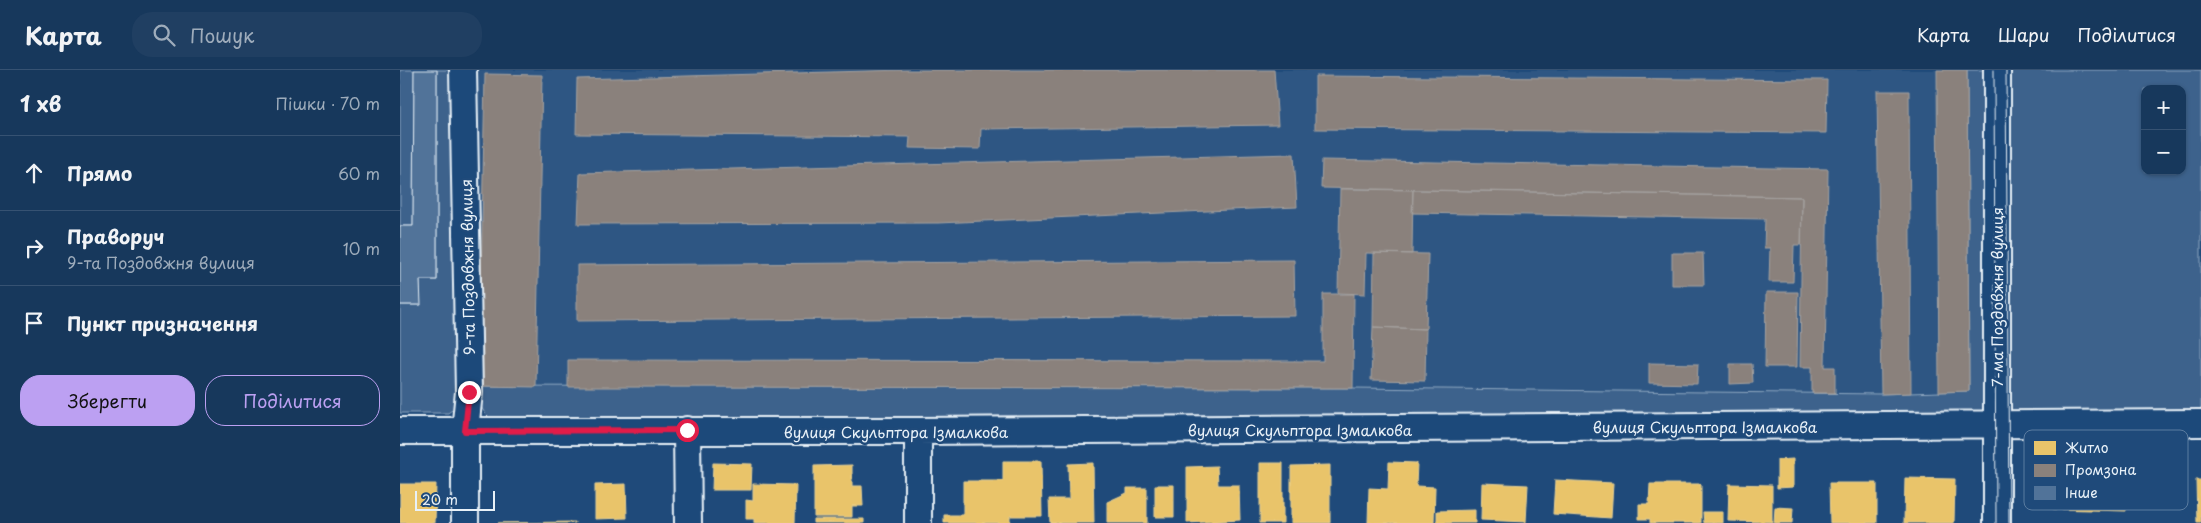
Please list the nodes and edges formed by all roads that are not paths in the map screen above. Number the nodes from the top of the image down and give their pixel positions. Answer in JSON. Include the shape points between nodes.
{"nodes":[{"id":1,"x":464,"y":70,"type":"edge"},
{"id":2,"x":1997,"y":70,"type":"edge"},
{"id":3,"x":2201,"y":423,"type":"edge"},
{"id":4,"x":1996,"y":424,"type":"junction"},
{"id":5,"x":687,"y":430,"type":"junction"},
{"id":6,"x":400,"y":431,"type":"edge"},
{"id":7,"x":465,"y":431,"type":"junction"},
{"id":8,"x":918,"y":431,"type":"junction"},
{"id":9,"x":466,"y":523,"type":"edge"},
{"id":10,"x":688,"y":523,"type":"edge"},
{"id":11,"x":918,"y":523,"type":"edge"},
{"id":12,"x":1997,"y":523,"type":"edge"}],
"edges":[{"from":1,"to":7,"type":"street","name":"9-та Поздовжня вулиця","via":[[469,392]]},
{"from":2,"to":4,"type":"street","name":"7-ма Поздовжня вулиця"},
{"from":3,"to":4,"type":"street","name":"вулиця Скульптора Ізмалкова"},
{"from":4,"to":8,"type":"street","name":"вулиця Скульптора Ізмалкова"},
{"from":4,"to":12,"type":"street","name":"7-ма Поздовжня вулиця"},
{"from":5,"to":7,"type":"street","name":"вулиця Скульптора Ізмалкова"},
{"from":5,"to":8,"type":"street","name":"вулиця Скульптора Ізмалкова"},
{"from":5,"to":10,"type":"street"},
{"from":6,"to":7,"type":"street","name":"вулиця Скульптора Ізмалкова"},
{"from":7,"to":9,"type":"street","name":"9-та Поздовжня вулиця"},
{"from":8,"to":11,"type":"street"}]}
